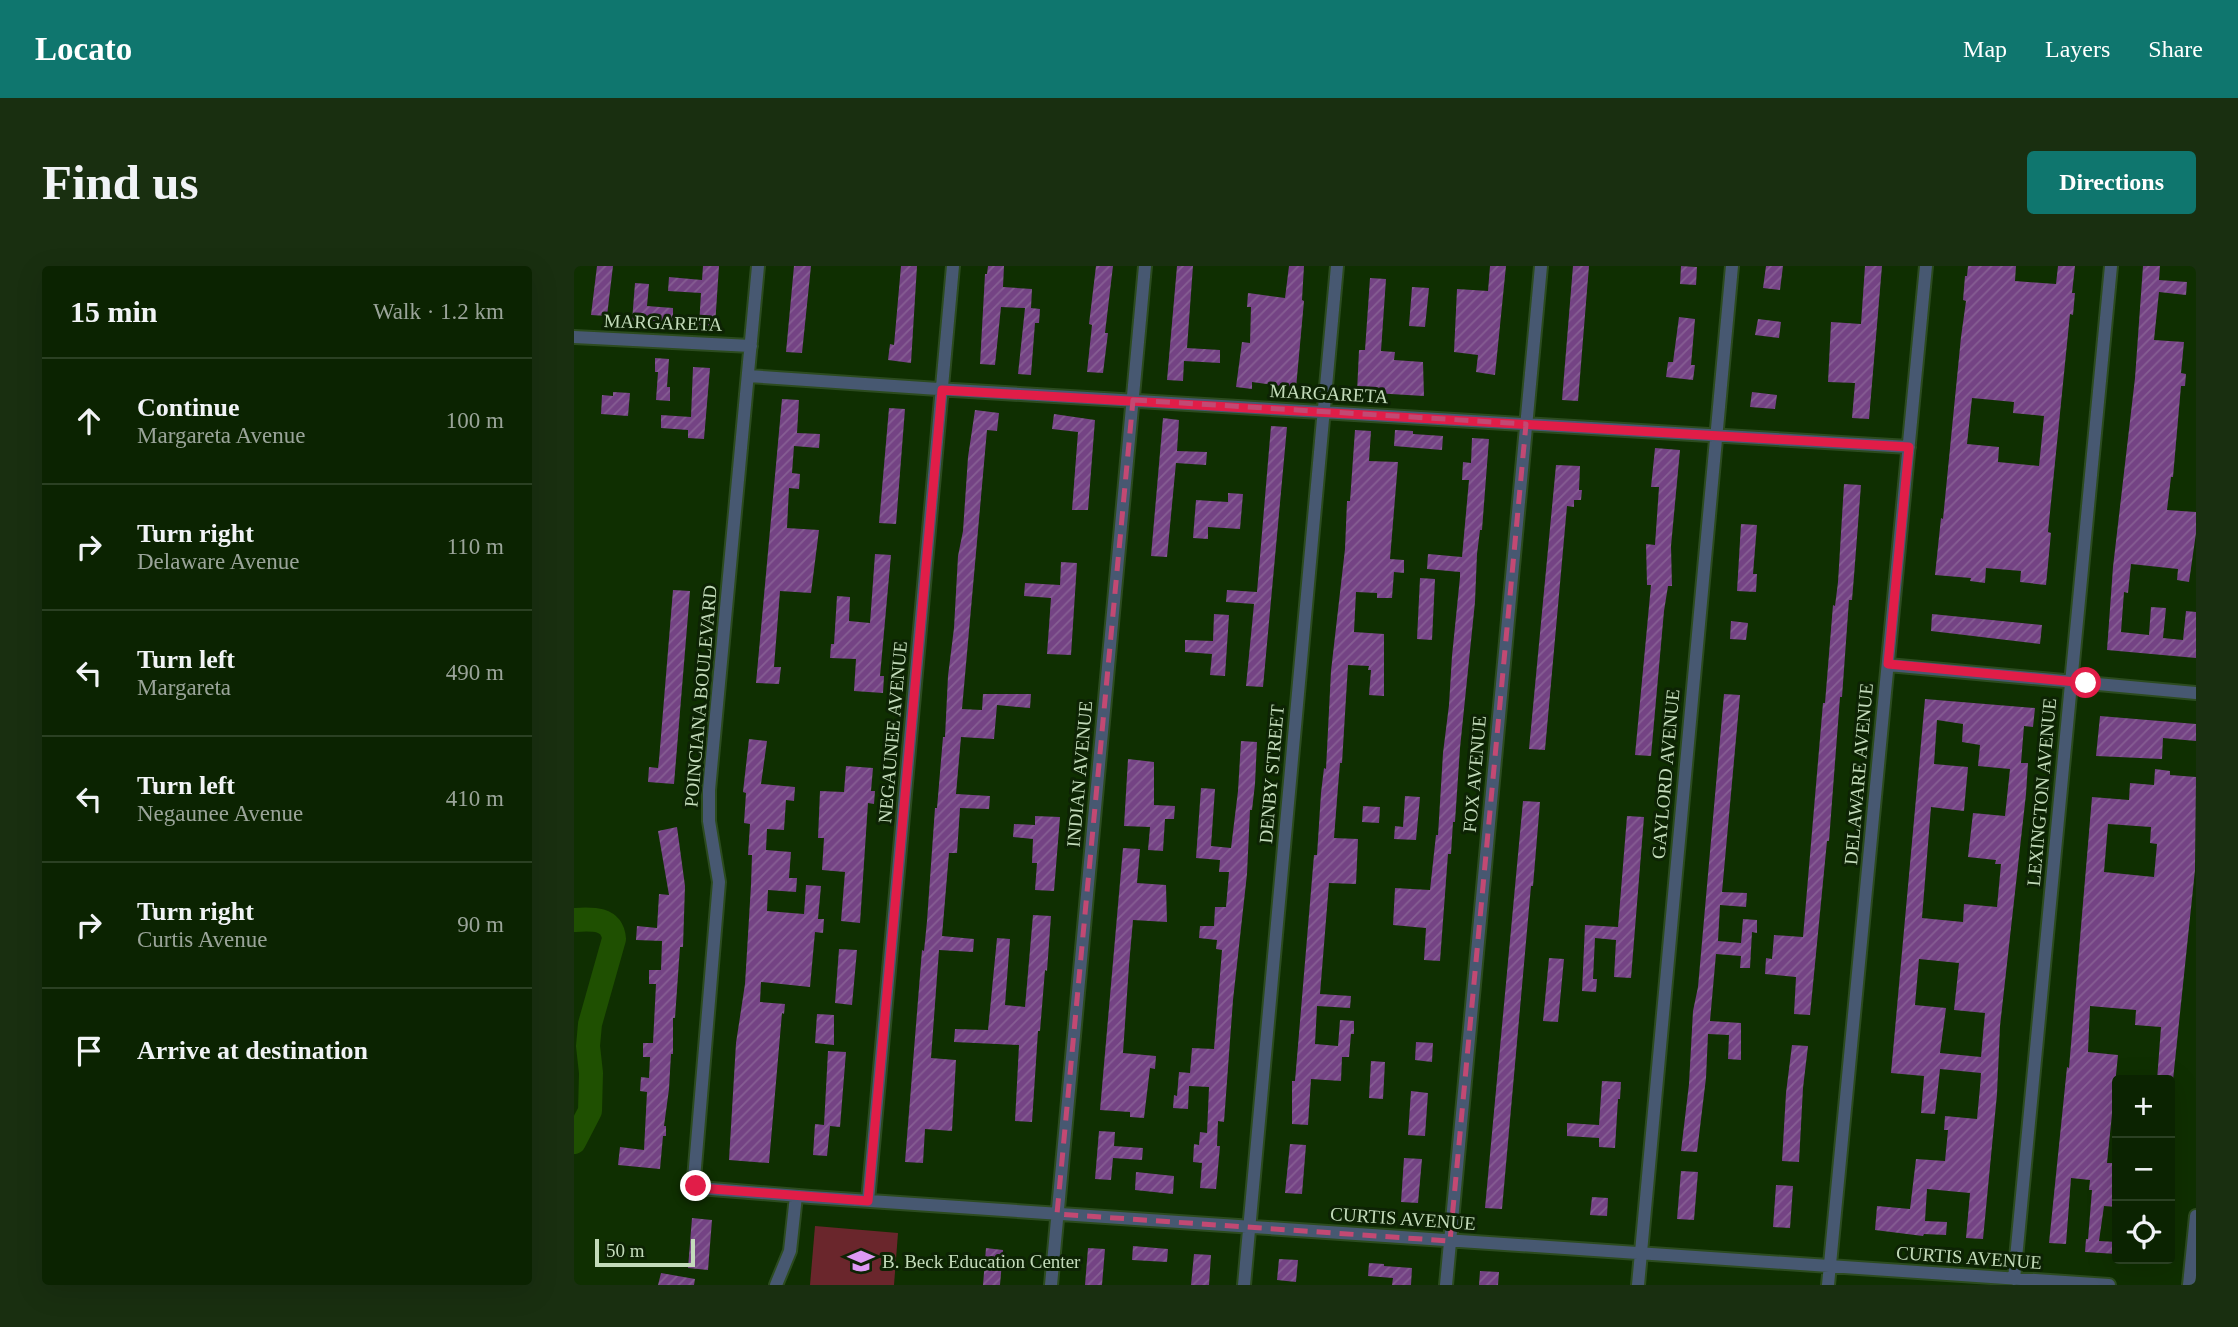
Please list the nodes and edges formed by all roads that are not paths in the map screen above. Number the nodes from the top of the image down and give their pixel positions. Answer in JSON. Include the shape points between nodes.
{"nodes":[{"id":1,"x":758,"y":266,"type":"edge"},
{"id":2,"x":953,"y":266,"type":"edge"},
{"id":3,"x":1145,"y":266,"type":"edge"},
{"id":4,"x":1337,"y":266,"type":"edge"},
{"id":5,"x":1541,"y":266,"type":"edge"},
{"id":6,"x":1732,"y":266,"type":"edge"},
{"id":7,"x":1926,"y":266,"type":"edge"},
{"id":8,"x":2111,"y":266,"type":"edge"},
{"id":9,"x":574,"y":337,"type":"edge"},
{"id":10,"x":751,"y":345,"type":"junction"},
{"id":11,"x":748,"y":376,"type":"junction"},
{"id":12,"x":942,"y":390,"type":"junction"},
{"id":13,"x":1133,"y":400,"type":"junction"},
{"id":14,"x":1324,"y":412,"type":"junction"},
{"id":15,"x":1527,"y":424,"type":"junction"},
{"id":16,"x":1717,"y":435,"type":"junction"},
{"id":17,"x":1909,"y":447,"type":"junction"},
{"id":18,"x":1888,"y":664,"type":"junction"},
{"id":19,"x":2071,"y":681,"type":"junction"},
{"id":20,"x":2196,"y":693,"type":"edge"},
{"id":21,"x":696,"y":1186,"type":"joint"},
{"id":22,"x":796,"y":1196,"type":"junction"},
{"id":23,"x":868,"y":1201,"type":"junction"},
{"id":24,"x":1057,"y":1214,"type":"junction"},
{"id":25,"x":2196,"y":1216,"type":"edge"},
{"id":26,"x":1249,"y":1227,"type":"junction"},
{"id":27,"x":1450,"y":1241,"type":"junction"},
{"id":28,"x":1640,"y":1254,"type":"junction"},
{"id":29,"x":1830,"y":1267,"type":"junction"},
{"id":30,"x":2014,"y":1279,"type":"junction"},
{"id":31,"x":776,"y":1285,"type":"edge"},
{"id":32,"x":1051,"y":1285,"type":"edge"},
{"id":33,"x":1244,"y":1285,"type":"edge"},
{"id":34,"x":1446,"y":1285,"type":"edge"},
{"id":35,"x":1637,"y":1285,"type":"edge"},
{"id":36,"x":1828,"y":1285,"type":"edge"},
{"id":37,"x":2109,"y":1285,"type":"edge"},
{"id":38,"x":2189,"y":1285,"type":"edge"}],
"edges":[{"from":1,"to":10,"type":"street"},
{"from":2,"to":12,"type":"street","name":"NEGAUNEE AVENUE"},
{"from":3,"to":13,"type":"street","name":"INDIAN AVENUE"},
{"from":4,"to":14,"type":"street","name":"DENBY STREET"},
{"from":5,"to":15,"type":"street","name":"FOX AVENUE"},
{"from":6,"to":16,"type":"street","name":"GAYLORD AVENUE"},
{"from":7,"to":17,"type":"street","name":"DELAWARE AVENUE"},
{"from":8,"to":19,"type":"street","name":"LEXINGTON AVENUE"},
{"from":9,"to":10,"type":"street","name":"MARGARETA"},
{"from":10,"to":11,"type":"street","name":"POINCIANA BOULEVARD"},
{"from":11,"to":12,"type":"street","name":"MARGARETA"},
{"from":11,"to":21,"type":"street","name":"POINCIANA BOULEVARD","via":[[709,790],[719,882]]},
{"from":12,"to":13,"type":"street","name":"MARGARETA"},
{"from":12,"to":23,"type":"street","name":"NEGAUNEE AVENUE"},
{"from":13,"to":14,"type":"street","name":"MARGARETA"},
{"from":13,"to":24,"type":"street","name":"INDIAN AVENUE"},
{"from":14,"to":15,"type":"street","name":"MARGARETA"},
{"from":14,"to":26,"type":"street","name":"DENBY STREET"},
{"from":15,"to":16,"type":"street","name":"MARGARETA"},
{"from":15,"to":27,"type":"street","name":"FOX AVENUE"},
{"from":16,"to":17,"type":"street","name":"MARGARETA"},
{"from":16,"to":28,"type":"street","name":"GAYLORD AVENUE"},
{"from":17,"to":18,"type":"street","name":"DELAWARE AVENUE"},
{"from":18,"to":19,"type":"street"},
{"from":18,"to":29,"type":"street","name":"DELAWARE AVENUE"},
{"from":19,"to":20,"type":"street"},
{"from":19,"to":30,"type":"street","name":"LEXINGTON AVENUE"},
{"from":21,"to":22,"type":"street","name":"CURTIS AVENUE"},
{"from":22,"to":23,"type":"street","name":"CURTIS AVENUE"},
{"from":22,"to":31,"type":"street","via":[[790,1251]]},
{"from":23,"to":24,"type":"street","name":"CURTIS AVENUE"},
{"from":24,"to":26,"type":"street","name":"CURTIS AVENUE"},
{"from":24,"to":32,"type":"street","name":"INDIAN AVENUE"},
{"from":25,"to":38,"type":"street"},
{"from":26,"to":27,"type":"street","name":"CURTIS AVENUE"},
{"from":26,"to":33,"type":"street","name":"DENBY STREET"},
{"from":27,"to":28,"type":"street","name":"CURTIS AVENUE"},
{"from":27,"to":34,"type":"street","name":"FOX AVENUE"},
{"from":28,"to":29,"type":"street","name":"CURTIS AVENUE"},
{"from":28,"to":35,"type":"street","name":"GAYLORD AVENUE"},
{"from":29,"to":30,"type":"street","name":"CURTIS AVENUE"},
{"from":29,"to":36,"type":"street","name":"DELAWARE AVENUE"},
{"from":30,"to":37,"type":"street","name":"CURTIS AVENUE"}]}
